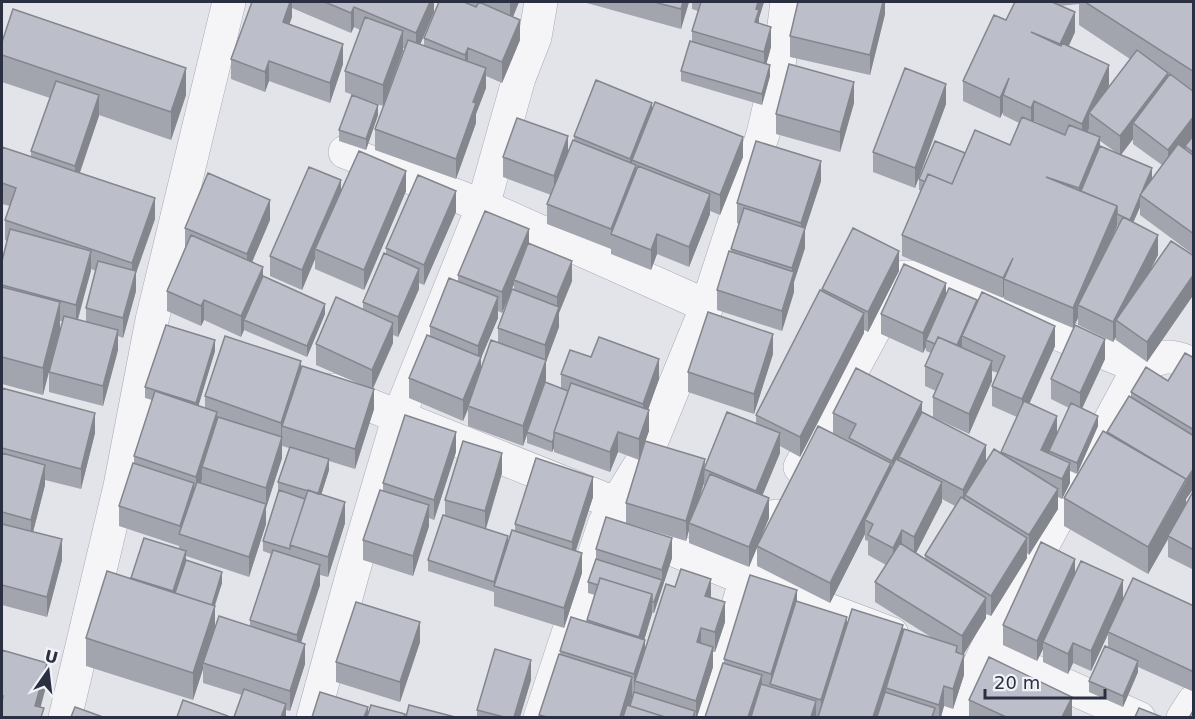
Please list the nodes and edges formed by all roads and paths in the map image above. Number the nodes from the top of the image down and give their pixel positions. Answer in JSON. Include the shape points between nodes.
{"nodes":[{"id":1,"x":229,"y":2,"type":"edge"},
{"id":2,"x":541,"y":2,"type":"edge"},
{"id":3,"x":787,"y":2,"type":"edge"},
{"id":4,"x":345,"y":152,"type":"dead end"},
{"id":5,"x":483,"y":206,"type":"junction"},
{"id":6,"x":707,"y":306,"type":"junction"},
{"id":7,"x":152,"y":320,"type":"junction"},
{"id":8,"x":184,"y":332,"type":"edge"},
{"id":9,"x":1194,"y":365,"type":"edge"},
{"id":10,"x":1139,"y":367,"type":"junction"},
{"id":11,"x":302,"y":378,"type":"edge"},
{"id":12,"x":399,"y":416,"type":"junction"},
{"id":13,"x":611,"y":513,"type":"junction"},
{"id":14,"x":746,"y":579,"type":"junction"},
{"id":15,"x":922,"y":646,"type":"edge"},
{"id":16,"x":973,"y":658,"type":"junction"},
{"id":17,"x":1194,"y":701,"type":"edge"},
{"id":18,"x":65,"y":717,"type":"edge"},
{"id":19,"x":313,"y":717,"type":"edge"},
{"id":20,"x":540,"y":717,"type":"edge"},
{"id":21,"x":704,"y":717,"type":"edge"},
{"id":22,"x":955,"y":717,"type":"edge"},
{"id":23,"x":1139,"y":717,"type":"edge"},
{"id":24,"x":1183,"y":717,"type":"edge"}],
"edges":[{"from":1,"to":7,"type":"street"},
{"from":2,"to":5,"type":"street","via":[[535,37],[519,78]]},
{"from":3,"to":6,"type":"street","via":[[779,65],[763,134]]},
{"from":4,"to":5,"type":"street"},
{"from":5,"to":6,"type":"street"},
{"from":5,"to":12,"type":"street"},
{"from":6,"to":13,"type":"street","via":[[646,455]]},
{"from":7,"to":8,"type":"street"},
{"from":7,"to":18,"type":"street","via":[[120,486]]},
{"from":9,"to":10,"type":"street","via":[[1162,356]]},
{"from":10,"to":14,"type":"street","via":[[919,277],[904,277],[793,480]]},
{"from":10,"to":16,"type":"street"},
{"from":11,"to":12,"type":"street"},
{"from":12,"to":13,"type":"street"},
{"from":12,"to":19,"type":"street"},
{"from":13,"to":14,"type":"street"},
{"from":13,"to":20,"type":"street"},
{"from":14,"to":15,"type":"street"},
{"from":14,"to":21,"type":"street"},
{"from":16,"to":22,"type":"street"},
{"from":16,"to":23,"type":"street"},
{"from":17,"to":24,"type":"street"}]}
